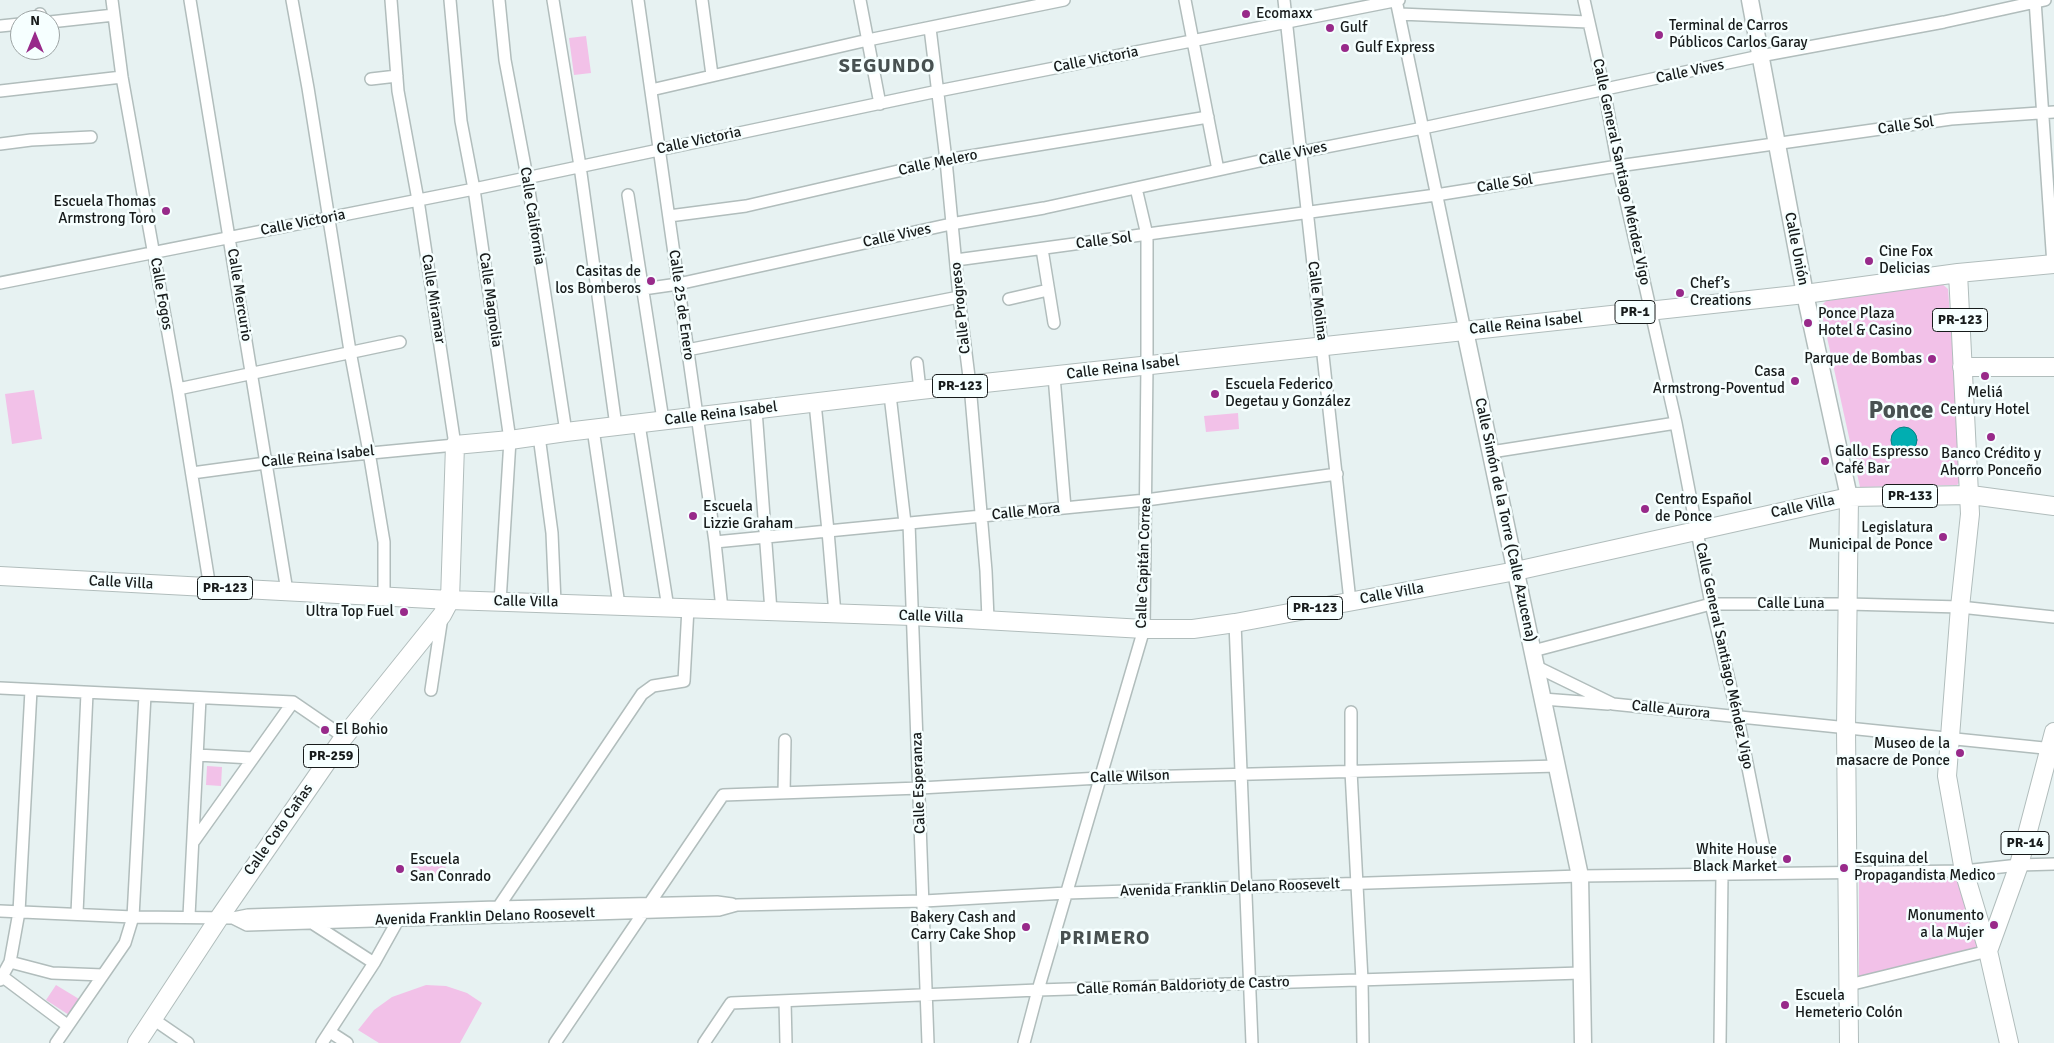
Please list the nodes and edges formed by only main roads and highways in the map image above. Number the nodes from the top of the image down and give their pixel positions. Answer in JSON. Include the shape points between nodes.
{"nodes":[{"id":1,"x":2053,"y":264,"type":"edge"},
{"id":2,"x":1958,"y":273,"type":"junction"},
{"id":3,"x":1465,"y":331,"type":"joint"},
{"id":4,"x":1962,"y":367,"type":"junction"},
{"id":5,"x":2054,"y":367,"type":"edge"},
{"id":6,"x":455,"y":445,"type":"joint"},
{"id":7,"x":1971,"y":494,"type":"junction"},
{"id":8,"x":1848,"y":497,"type":"junction"},
{"id":9,"x":2054,"y":506,"type":"edge"},
{"id":10,"x":0,"y":576,"type":"edge"},
{"id":11,"x":446,"y":608,"type":"junction"},
{"id":12,"x":2053,"y":743,"type":"edge"},
{"id":13,"x":1988,"y":951,"type":"junction"},
{"id":14,"x":137,"y":1043,"type":"edge"},
{"id":15,"x":1849,"y":1043,"type":"edge"},
{"id":16,"x":2009,"y":1043,"type":"edge"}],
"edges":[{"from":1,"to":2,"type":"main road","name":"Calle Reina Isabel","number":"PR-1"},
{"from":2,"to":3,"type":"main road","name":"Calle Reina Isabel","number":"PR-1","via":[[1804,294]]},
{"from":2,"to":4,"type":"main road","number":"PR-123"},
{"from":3,"to":6,"type":"main road","name":"Calle Reina Isabel","number":"PR-123"},
{"from":4,"to":5,"type":"main road"},
{"from":4,"to":7,"type":"main road"},
{"from":6,"to":11,"type":"main road","name":"Calle Miramar"},
{"from":7,"to":8,"type":"main road","number":"PR-133"},
{"from":7,"to":9,"type":"main road","number":"PR-133"},
{"from":7,"to":13,"type":"main road","via":[[1947,776],[1964,871]]},
{"from":8,"to":11,"type":"main road","name":"Calle Villa","number":"PR-123","via":[[1516,571],[1193,629],[555,603],[500,602]]},
{"from":8,"to":15,"type":"main road"},
{"from":10,"to":11,"type":"main road","name":"Calle Villa","number":"PR-123","via":[[384,596]]},
{"from":11,"to":14,"type":"main road","name":"Calle Coto Cañas","number":"PR-259","via":[[344,737],[226,918]]},
{"from":12,"to":13,"type":"main road","number":"PR-14","via":[[2019,865]]},
{"from":13,"to":16,"type":"main road"}]}
